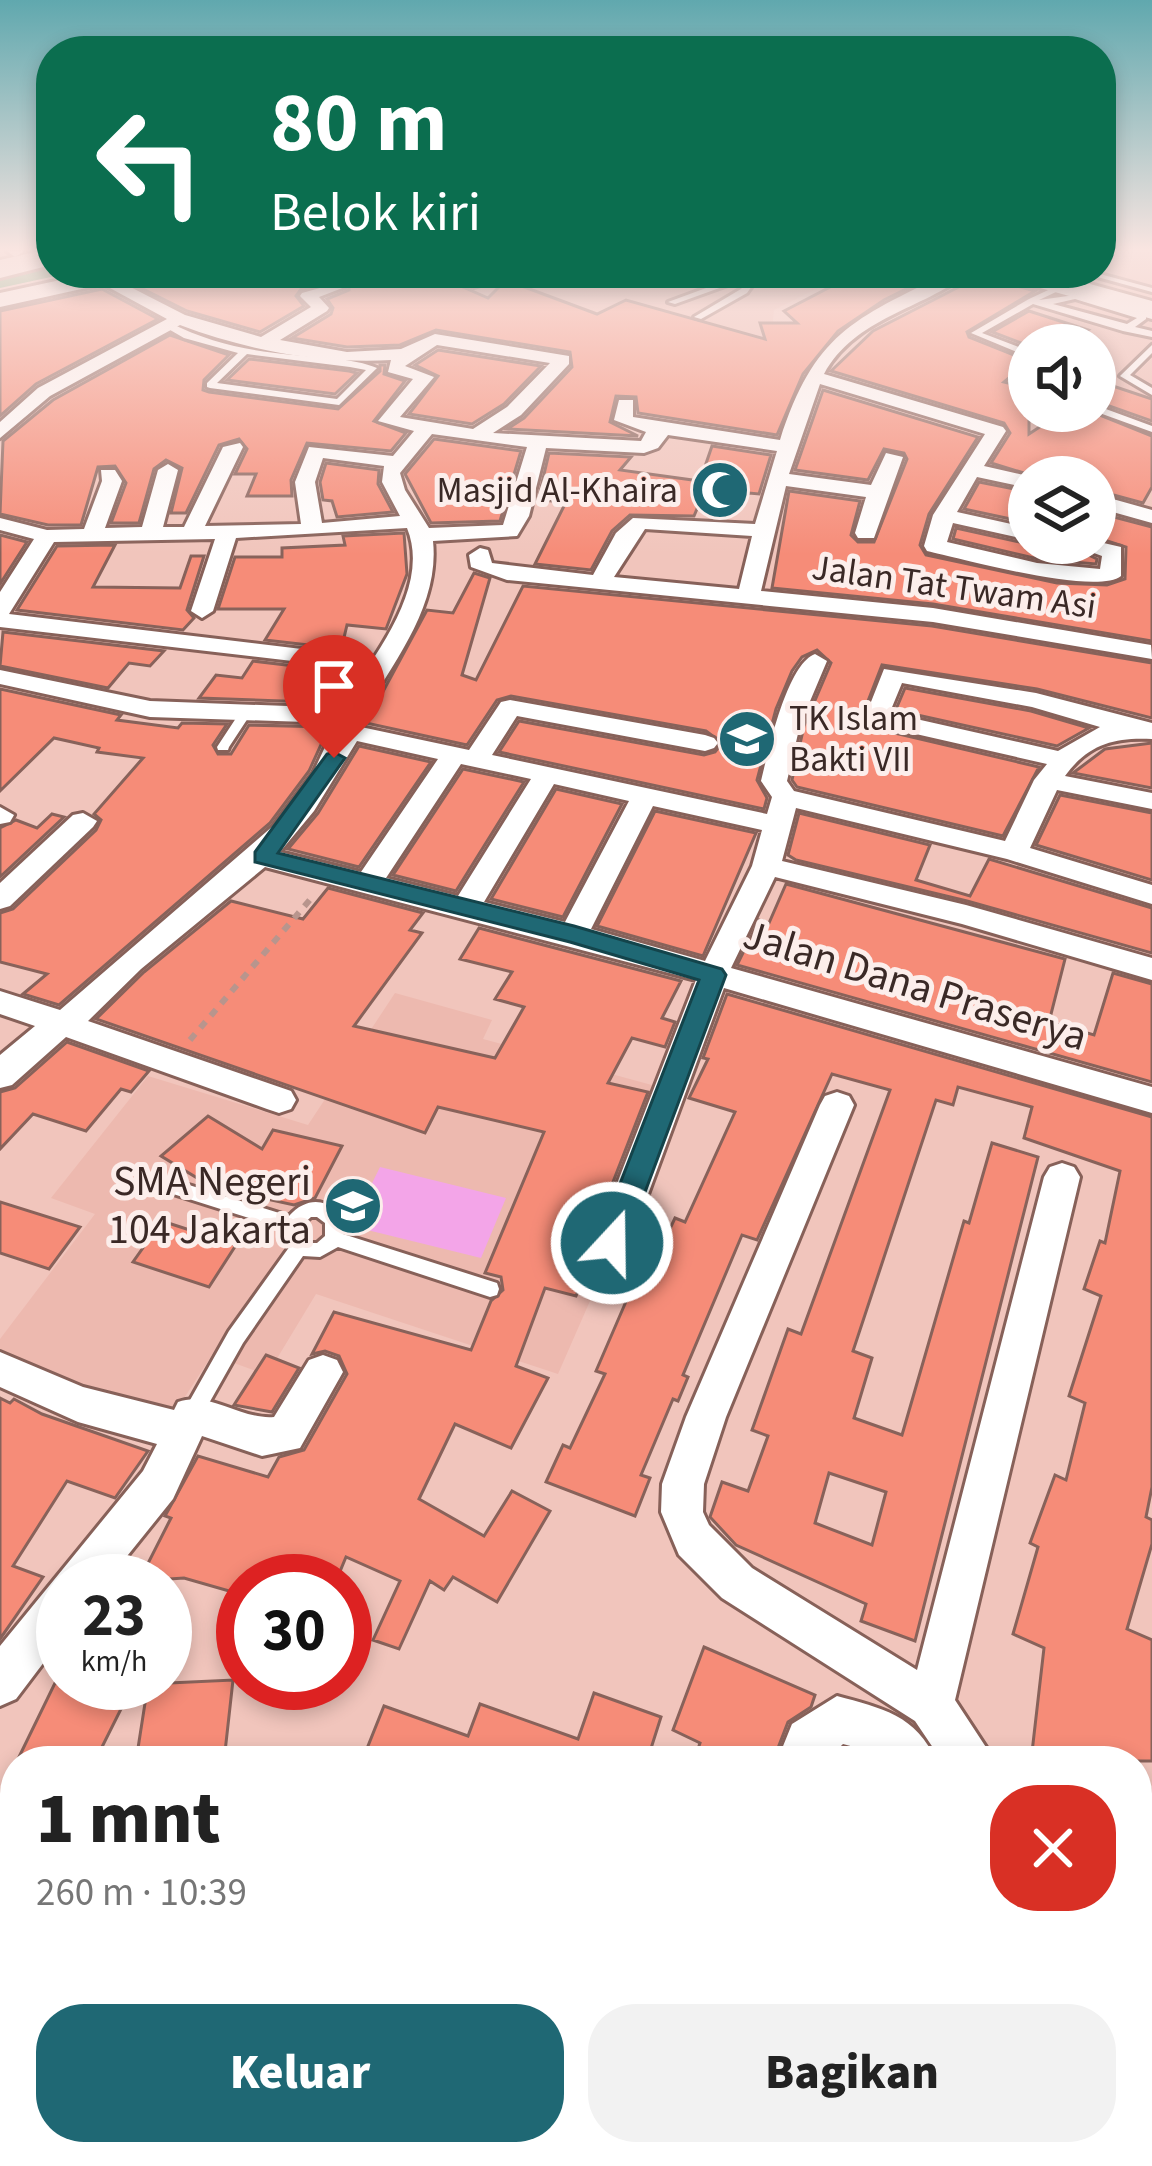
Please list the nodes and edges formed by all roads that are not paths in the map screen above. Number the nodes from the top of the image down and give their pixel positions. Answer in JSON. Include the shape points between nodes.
{"nodes":[{"id":1,"x":118,"y":352,"type":"edge"},
{"id":2,"x":248,"y":352,"type":"edge"},
{"id":3,"x":286,"y":352,"type":"edge"},
{"id":4,"x":306,"y":352,"type":"edge"},
{"id":5,"x":408,"y":352,"type":"edge"},
{"id":6,"x":515,"y":352,"type":"edge"},
{"id":7,"x":829,"y":352,"type":"edge"},
{"id":8,"x":1148,"y":352,"type":"edge"},
{"id":9,"x":404,"y":354,"type":"junction"},
{"id":10,"x":814,"y":377,"type":"junction"},
{"id":11,"x":1152,"y":392,"type":"edge"},
{"id":12,"x":626,"y":404,"type":"dead end"},
{"id":13,"x":1116,"y":416,"type":"edge"},
{"id":14,"x":2,"y":427,"type":"edge"},
{"id":15,"x":428,"y":428,"type":"junction"},
{"id":16,"x":1152,"y":429,"type":"edge"},
{"id":17,"x":661,"y":430,"type":"junction"},
{"id":18,"x":476,"y":436,"type":"junction"},
{"id":19,"x":538,"y":443,"type":"junction"},
{"id":20,"x":233,"y":447,"type":"dead end"},
{"id":21,"x":790,"y":447,"type":"junction"},
{"id":22,"x":893,"y":457,"type":"dead end"},
{"id":23,"x":395,"y":462,"type":"junction"},
{"id":24,"x":970,"y":469,"type":"junction"},
{"id":25,"x":168,"y":470,"type":"dead end"},
{"id":26,"x":108,"y":474,"type":"dead end"},
{"id":27,"x":1008,"y":477,"type":"edge"},
{"id":28,"x":778,"y":479,"type":"junction"},
{"id":29,"x":878,"y":492,"type":"junction"},
{"id":30,"x":1116,"y":507,"type":"edge"},
{"id":31,"x":944,"y":515,"type":"junction"},
{"id":32,"x":1152,"y":518,"type":"edge"},
{"id":33,"x":767,"y":520,"type":"junction"},
{"id":34,"x":0,"y":524,"type":"edge"},
{"id":35,"x":417,"y":528,"type":"junction"},
{"id":36,"x":313,"y":530,"type":"junction"},
{"id":37,"x":1008,"y":530,"type":"edge"},
{"id":38,"x":93,"y":532,"type":"junction"},
{"id":39,"x":151,"y":532,"type":"junction"},
{"id":40,"x":191,"y":533,"type":"junction"},
{"id":41,"x":227,"y":533,"type":"junction"},
{"id":42,"x":866,"y":533,"type":"dead end"},
{"id":43,"x":47,"y":536,"type":"junction"},
{"id":44,"x":480,"y":555,"type":"dead end"},
{"id":45,"x":1038,"y":564,"type":"edge"},
{"id":46,"x":1112,"y":564,"type":"edge"},
{"id":47,"x":1037,"y":569,"type":"junction"},
{"id":48,"x":601,"y":581,"type":"junction"},
{"id":49,"x":748,"y":597,"type":"junction"},
{"id":50,"x":0,"y":610,"type":"edge"},
{"id":51,"x":202,"y":611,"type":"dead end"},
{"id":52,"x":0,"y":620,"type":"edge"},
{"id":53,"x":1151,"y":652,"type":"edge"},
{"id":54,"x":335,"y":659,"type":"dead end"},
{"id":55,"x":815,"y":661,"type":"dead end"},
{"id":56,"x":0,"y":677,"type":"edge"},
{"id":57,"x":881,"y":706,"type":"dead end"},
{"id":58,"x":246,"y":712,"type":"junction"},
{"id":59,"x":350,"y":724,"type":"junction"},
{"id":60,"x":903,"y":724,"type":"dead end"},
{"id":61,"x":1140,"y":729,"type":"edge"},
{"id":62,"x":705,"y":743,"type":"dead end"},
{"id":63,"x":223,"y":747,"type":"dead end"},
{"id":64,"x":464,"y":758,"type":"junction"},
{"id":65,"x":1056,"y":769,"type":"junction"},
{"id":66,"x":546,"y":776,"type":"junction"},
{"id":67,"x":1147,"y":794,"type":"edge"},
{"id":68,"x":644,"y":798,"type":"junction"},
{"id":69,"x":780,"y":811,"type":"junction"},
{"id":70,"x":83,"y":821,"type":"dead end"},
{"id":71,"x":1014,"y":852,"type":"junction"},
{"id":72,"x":263,"y":857,"type":"junction"},
{"id":73,"x":766,"y":866,"type":"junction"},
{"id":74,"x":368,"y":883,"type":"junction"},
{"id":75,"x":1152,"y":895,"type":"edge"},
{"id":76,"x":0,"y":899,"type":"edge"},
{"id":77,"x":466,"y":907,"type":"junction"},
{"id":78,"x":574,"y":934,"type":"junction"},
{"id":79,"x":1152,"y":969,"type":"edge"},
{"id":80,"x":713,"y":975,"type":"junction"},
{"id":81,"x":0,"y":1002,"type":"edge"},
{"id":82,"x":61,"y":1025,"type":"junction"},
{"id":83,"x":0,"y":1076,"type":"edge"},
{"id":84,"x":279,"y":1100,"type":"dead end"},
{"id":85,"x":1152,"y":1100,"type":"edge"},
{"id":86,"x":837,"y":1105,"type":"dead end"},
{"id":87,"x":1062,"y":1177,"type":"dead end"},
{"id":88,"x":176,"y":1188,"type":"dead end"},
{"id":89,"x":292,"y":1224,"type":"junction"},
{"id":90,"x":333,"y":1238,"type":"junction"},
{"id":91,"x":612,"y":1243,"type":"dead end"},
{"id":92,"x":300,"y":1246,"type":"junction"},
{"id":93,"x":490,"y":1289,"type":"dead end"},
{"id":94,"x":0,"y":1369,"type":"edge"},
{"id":95,"x":323,"y":1372,"type":"dead end"},
{"id":96,"x":185,"y":1428,"type":"junction"},
{"id":97,"x":102,"y":1554,"type":"edge"},
{"id":98,"x":36,"y":1631,"type":"edge"},
{"id":99,"x":5,"y":1665,"type":"edge"},
{"id":100,"x":931,"y":1705,"type":"junction"},
{"id":101,"x":807,"y":1746,"type":"edge"},
{"id":102,"x":899,"y":1746,"type":"edge"},
{"id":103,"x":960,"y":1746,"type":"edge"}],
"edges":[{"from":1,"to":14,"type":"street","via":[[44,392]]},
{"from":2,"to":3,"type":"lane","via":[[210,385],[339,402],[373,369]]},
{"from":4,"to":9,"type":"street"},
{"from":5,"to":9,"type":"street"},
{"from":6,"to":18,"type":"street","via":[[563,360],[514,411]]},
{"from":7,"to":10,"type":"street","name":"Jalan Tat Twam Asi"},
{"from":8,"to":11,"type":"lane","via":[[1124,376]]},
{"from":9,"to":15,"type":"street","via":[[394,368],[425,376],[387,421]]},
{"from":10,"to":21,"type":"street","name":"Jalan Tat Twam Asi"},
{"from":10,"to":24,"type":"street","via":[[996,431]]},
{"from":12,"to":17,"type":"street","via":[[623,420]]},
{"from":13,"to":16,"type":"lane"},
{"from":15,"to":18,"type":"street"},
{"from":15,"to":23,"type":"street"},
{"from":17,"to":19,"type":"street","via":[[648,447]]},
{"from":17,"to":21,"type":"street"},
{"from":18,"to":19,"type":"street"},
{"from":19,"to":35,"type":"street","via":[[509,531]]},
{"from":20,"to":40,"type":"street"},
{"from":21,"to":28,"type":"street","name":"Jalan Tat Twam Asi"},
{"from":22,"to":29,"type":"street"},
{"from":23,"to":35,"type":"street","via":[[391,484]]},
{"from":23,"to":36,"type":"street","via":[[316,451],[305,482]]},
{"from":24,"to":27,"type":"street"},
{"from":24,"to":31,"type":"street"},
{"from":25,"to":39,"type":"street"},
{"from":26,"to":38,"type":"street"},
{"from":28,"to":29,"type":"street"},
{"from":28,"to":33,"type":"street","name":"Jalan Tat Twam Asi"},
{"from":29,"to":42,"type":"street"},
{"from":30,"to":32,"type":"street"},
{"from":31,"to":37,"type":"street"},
{"from":31,"to":47,"type":"street","via":[[935,546]]},
{"from":33,"to":48,"type":"street","via":[[632,526]]},
{"from":33,"to":49,"type":"street","name":"Jalan Tat Twam Asi"},
{"from":34,"to":43,"type":"street"},
{"from":35,"to":36,"type":"street"},
{"from":35,"to":59,"type":"street","via":[[425,565],[409,612]]},
{"from":36,"to":41,"type":"street"},
{"from":38,"to":39,"type":"street"},
{"from":38,"to":43,"type":"street"},
{"from":39,"to":40,"type":"street"},
{"from":40,"to":41,"type":"street"},
{"from":41,"to":51,"type":"street"},
{"from":43,"to":50,"type":"street"},
{"from":44,"to":48,"type":"street","name":"Jalan Tat Twam Asi","via":[[489,570]]},
{"from":45,"to":47,"type":"street"},
{"from":46,"to":47,"type":"street","via":[[1101,579]]},
{"from":48,"to":49,"type":"street","name":"Jalan Tat Twam Asi"},
{"from":49,"to":53,"type":"street","name":"Jalan Tat Twam Asi","via":[[979,620]]},
{"from":52,"to":54,"type":"street"},
{"from":55,"to":69,"type":"street","name":"Jalan Dana Praserya","via":[[777,759]]},
{"from":56,"to":58,"type":"street","via":[[151,709]]},
{"from":57,"to":61,"type":"street","via":[[893,674]]},
{"from":58,"to":59,"type":"street"},
{"from":58,"to":63,"type":"lane"},
{"from":59,"to":64,"type":"street"},
{"from":59,"to":72,"type":"street","via":[[319,784]]},
{"from":60,"to":65,"type":"street"},
{"from":61,"to":65,"type":"street","via":[[1099,730]]},
{"from":62,"to":64,"type":"street","via":[[510,706]]},
{"from":64,"to":66,"type":"street"},
{"from":64,"to":74,"type":"street"},
{"from":65,"to":67,"type":"street"},
{"from":65,"to":71,"type":"street"},
{"from":66,"to":68,"type":"street"},
{"from":66,"to":77,"type":"street"},
{"from":68,"to":69,"type":"street"},
{"from":68,"to":78,"type":"street"},
{"from":69,"to":71,"type":"street"},
{"from":69,"to":73,"type":"street","name":"Jalan Dana Praserya"},
{"from":70,"to":76,"type":"street"},
{"from":71,"to":75,"type":"street"},
{"from":72,"to":74,"type":"street"},
{"from":72,"to":82,"type":"street"},
{"from":73,"to":79,"type":"street"},
{"from":73,"to":80,"type":"street","name":"Jalan Dana Praserya"},
{"from":74,"to":77,"type":"street"},
{"from":77,"to":78,"type":"street"},
{"from":78,"to":80,"type":"street"},
{"from":80,"to":85,"type":"street","name":"Jalan Dana Praserya"},
{"from":80,"to":91,"type":"street"},
{"from":81,"to":82,"type":"street"},
{"from":82,"to":83,"type":"street"},
{"from":82,"to":84,"type":"street"},
{"from":86,"to":100,"type":"street","via":[[706,1418],[682,1512],[694,1540],[737,1583]]},
{"from":87,"to":100,"type":"street"},
{"from":88,"to":89,"type":"lane"},
{"from":89,"to":90,"type":"lane","via":[[308,1212],[328,1213],[337,1227]]},
{"from":89,"to":92,"type":"lane"},
{"from":90,"to":92,"type":"lane"},
{"from":90,"to":93,"type":"lane"},
{"from":92,"to":96,"type":"lane"},
{"from":94,"to":96,"type":"street","via":[[78,1404]]},
{"from":95,"to":96,"type":"street","via":[[286,1435]]},
{"from":96,"to":97,"type":"street","via":[[158,1485]]},
{"from":98,"to":99,"type":"street"},
{"from":100,"to":103,"type":"street"},
{"from":101,"to":102,"type":"street","via":[[837,1719],[887,1733]]}]}
